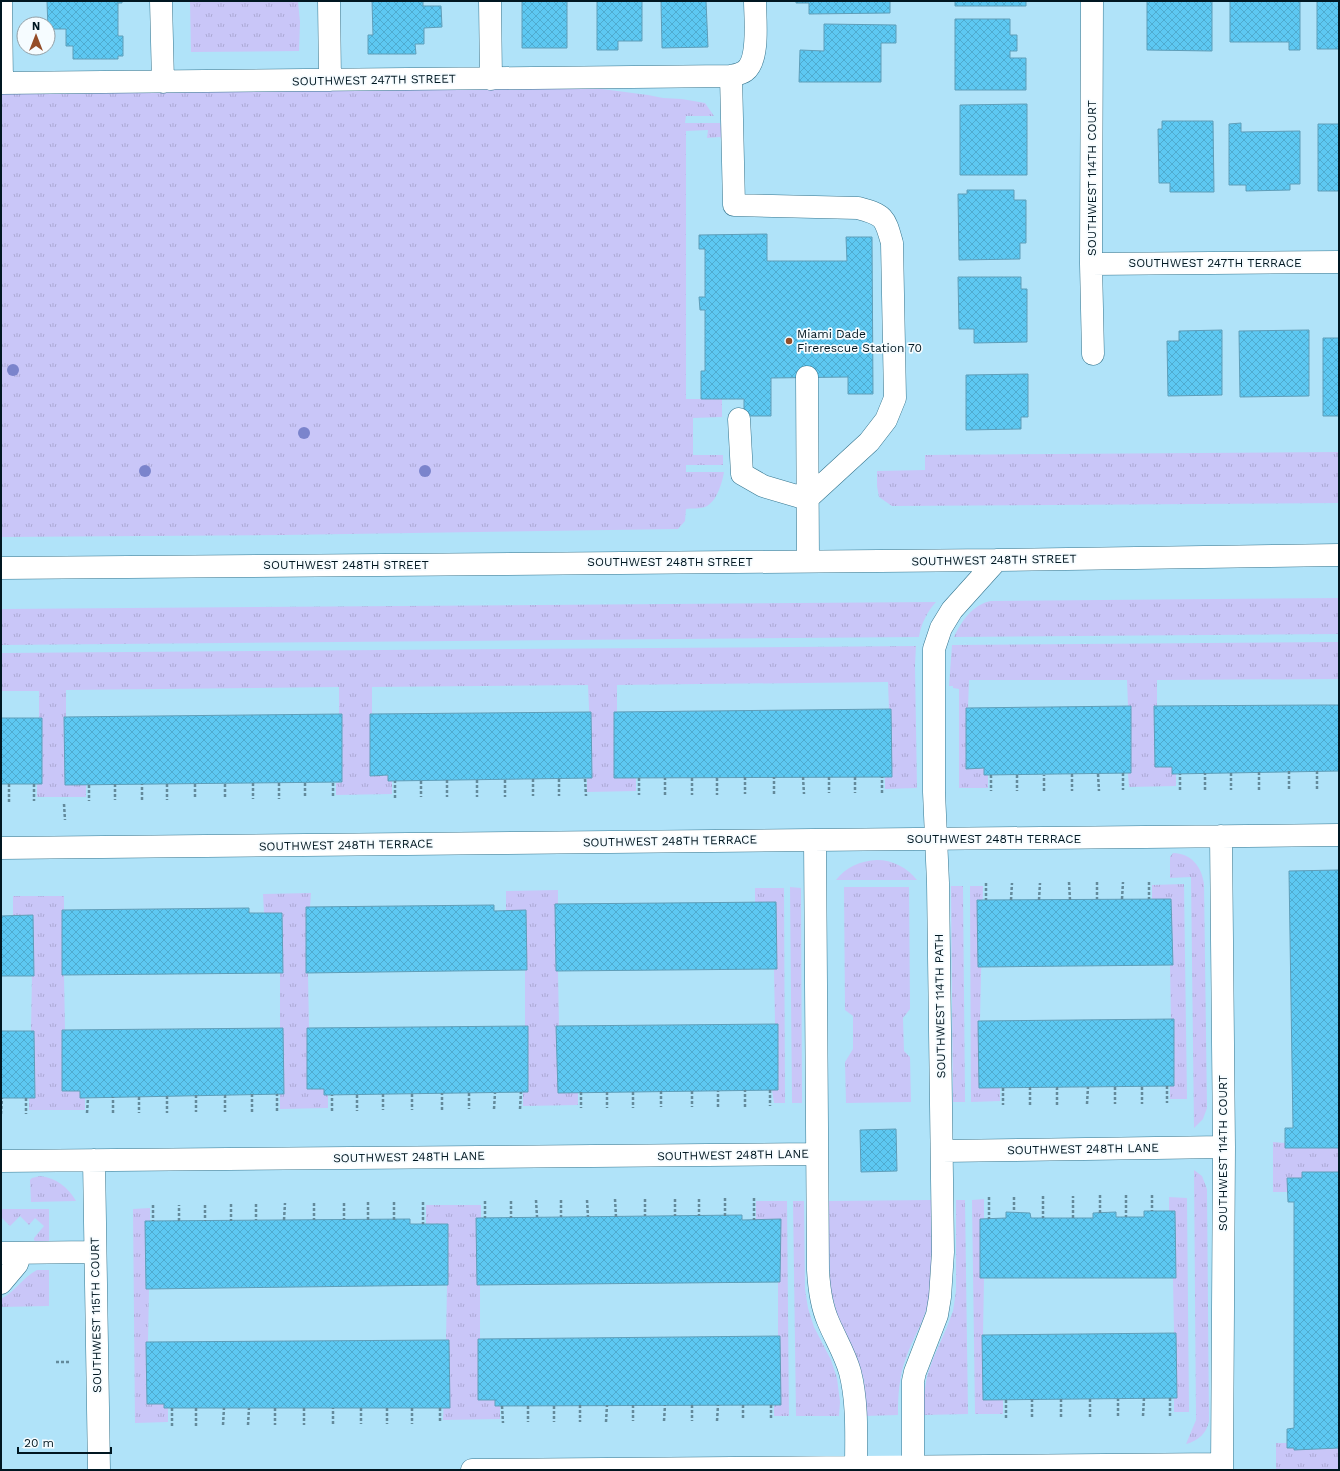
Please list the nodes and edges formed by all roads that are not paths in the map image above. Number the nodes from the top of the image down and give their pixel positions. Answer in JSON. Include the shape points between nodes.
{"nodes":[{"id":1,"x":1,"y":1,"type":"edge"},
{"id":2,"x":161,"y":1,"type":"edge"},
{"id":3,"x":329,"y":1,"type":"edge"},
{"id":4,"x":490,"y":1,"type":"edge"},
{"id":5,"x":755,"y":1,"type":"edge"},
{"id":6,"x":1092,"y":1,"type":"edge"},
{"id":7,"x":738,"y":73,"type":"junction"},
{"id":8,"x":491,"y":79,"type":"junction"},
{"id":9,"x":330,"y":80,"type":"junction"},
{"id":10,"x":163,"y":82,"type":"junction"},
{"id":11,"x":1,"y":83,"type":"edge"},
{"id":12,"x":1339,"y":262,"type":"edge"},
{"id":13,"x":1091,"y":264,"type":"junction"},
{"id":14,"x":1093,"y":354,"type":"dead end"},
{"id":15,"x":807,"y":377,"type":"dead end"},
{"id":16,"x":739,"y":419,"type":"dead end"},
{"id":17,"x":807,"y":499,"type":"junction"},
{"id":18,"x":1339,"y":555,"type":"edge"},
{"id":19,"x":997,"y":560,"type":"junction"},
{"id":20,"x":808,"y":561,"type":"junction"},
{"id":21,"x":1,"y":568,"type":"edge"},
{"id":22,"x":1339,"y":835,"type":"edge"},
{"id":23,"x":1221,"y":836,"type":"junction"},
{"id":24,"x":936,"y":839,"type":"junction"},
{"id":25,"x":815,"y":840,"type":"junction"},
{"id":26,"x":1,"y":848,"type":"edge"},
{"id":27,"x":1224,"y":1147,"type":"junction"},
{"id":28,"x":942,"y":1151,"type":"junction"},
{"id":29,"x":816,"y":1154,"type":"junction"},
{"id":30,"x":94,"y":1160,"type":"junction"},
{"id":31,"x":1,"y":1161,"type":"edge"},
{"id":32,"x":95,"y":1252,"type":"junction"},
{"id":33,"x":11,"y":1253,"type":"edge"},
{"id":34,"x":1,"y":1284,"type":"edge"},
{"id":35,"x":1222,"y":1467,"type":"edge"},
{"id":36,"x":856,"y":1468,"type":"edge"},
{"id":37,"x":913,"y":1468,"type":"edge"},
{"id":38,"x":99,"y":1470,"type":"edge"},
{"id":39,"x":472,"y":1470,"type":"edge"}],
"edges":[{"from":1,"to":11,"type":"street"},
{"from":2,"to":10,"type":"street"},
{"from":3,"to":9,"type":"street"},
{"from":4,"to":8,"type":"street"},
{"from":5,"to":7,"type":"street","via":[[754,54],[751,63]]},
{"from":6,"to":13,"type":"street","name":"SOUTHWEST 114TH COURT"},
{"from":7,"to":8,"type":"street","name":"SOUTHWEST 247TH STREET"},
{"from":7,"to":17,"type":"street","via":[[734,205],[867,210],[886,222],[892,243],[895,398],[886,420],[869,442]]},
{"from":8,"to":9,"type":"street","name":"SOUTHWEST 247TH STREET"},
{"from":9,"to":10,"type":"street","name":"SOUTHWEST 247TH STREET"},
{"from":10,"to":11,"type":"street","name":"SOUTHWEST 247TH STREET"},
{"from":12,"to":13,"type":"street","name":"SOUTHWEST 247TH TERRACE"},
{"from":13,"to":14,"type":"street","name":"SOUTHWEST 114TH COURT"},
{"from":15,"to":17,"type":"street"},
{"from":16,"to":17,"type":"street","via":[[742,474],[763,486]]},
{"from":17,"to":20,"type":"street"},
{"from":18,"to":19,"type":"street","name":"SOUTHWEST 248TH STREET"},
{"from":19,"to":20,"type":"street","name":"SOUTHWEST 248TH STREET"},
{"from":19,"to":24,"type":"street","name":"SOUTHWEST 114TH PATH","via":[[949,615],[941,628],[934,649]]},
{"from":20,"to":21,"type":"street","name":"SOUTHWEST 248TH STREET"},
{"from":22,"to":23,"type":"street","name":"SOUTHWEST 248TH TERRACE"},
{"from":23,"to":24,"type":"street","name":"SOUTHWEST 248TH TERRACE"},
{"from":23,"to":27,"type":"street","name":"SOUTHWEST 114TH COURT"},
{"from":24,"to":25,"type":"street","name":"SOUTHWEST 248TH TERRACE"},
{"from":24,"to":28,"type":"street","name":"SOUTHWEST 114TH PATH"},
{"from":25,"to":26,"type":"street","name":"SOUTHWEST 248TH TERRACE"},
{"from":25,"to":29,"type":"street"},
{"from":27,"to":28,"type":"street","name":"SOUTHWEST 248TH LANE"},
{"from":27,"to":35,"type":"street","name":"SOUTHWEST 114TH COURT"},
{"from":28,"to":37,"type":"street","name":"SOUTHWEST 114TH PATH","via":[[943,1252],[940,1297],[934,1324],[913,1381]]},
{"from":29,"to":30,"type":"street","name":"SOUTHWEST 248TH LANE"},
{"from":29,"to":36,"type":"street","via":[[818,1283],[828,1322],[850,1370],[856,1419]]},
{"from":30,"to":31,"type":"street","name":"SOUTHWEST 248TH LANE"},
{"from":30,"to":32,"type":"street","name":"SOUTHWEST 115TH COURT"},
{"from":32,"to":33,"type":"street"},
{"from":32,"to":38,"type":"street","name":"SOUTHWEST 115TH COURT"},
{"from":33,"to":34,"type":"street","via":[[17,1264]]},
{"from":35,"to":37,"type":"street"},
{"from":36,"to":37,"type":"street"},
{"from":36,"to":39,"type":"street"}]}
